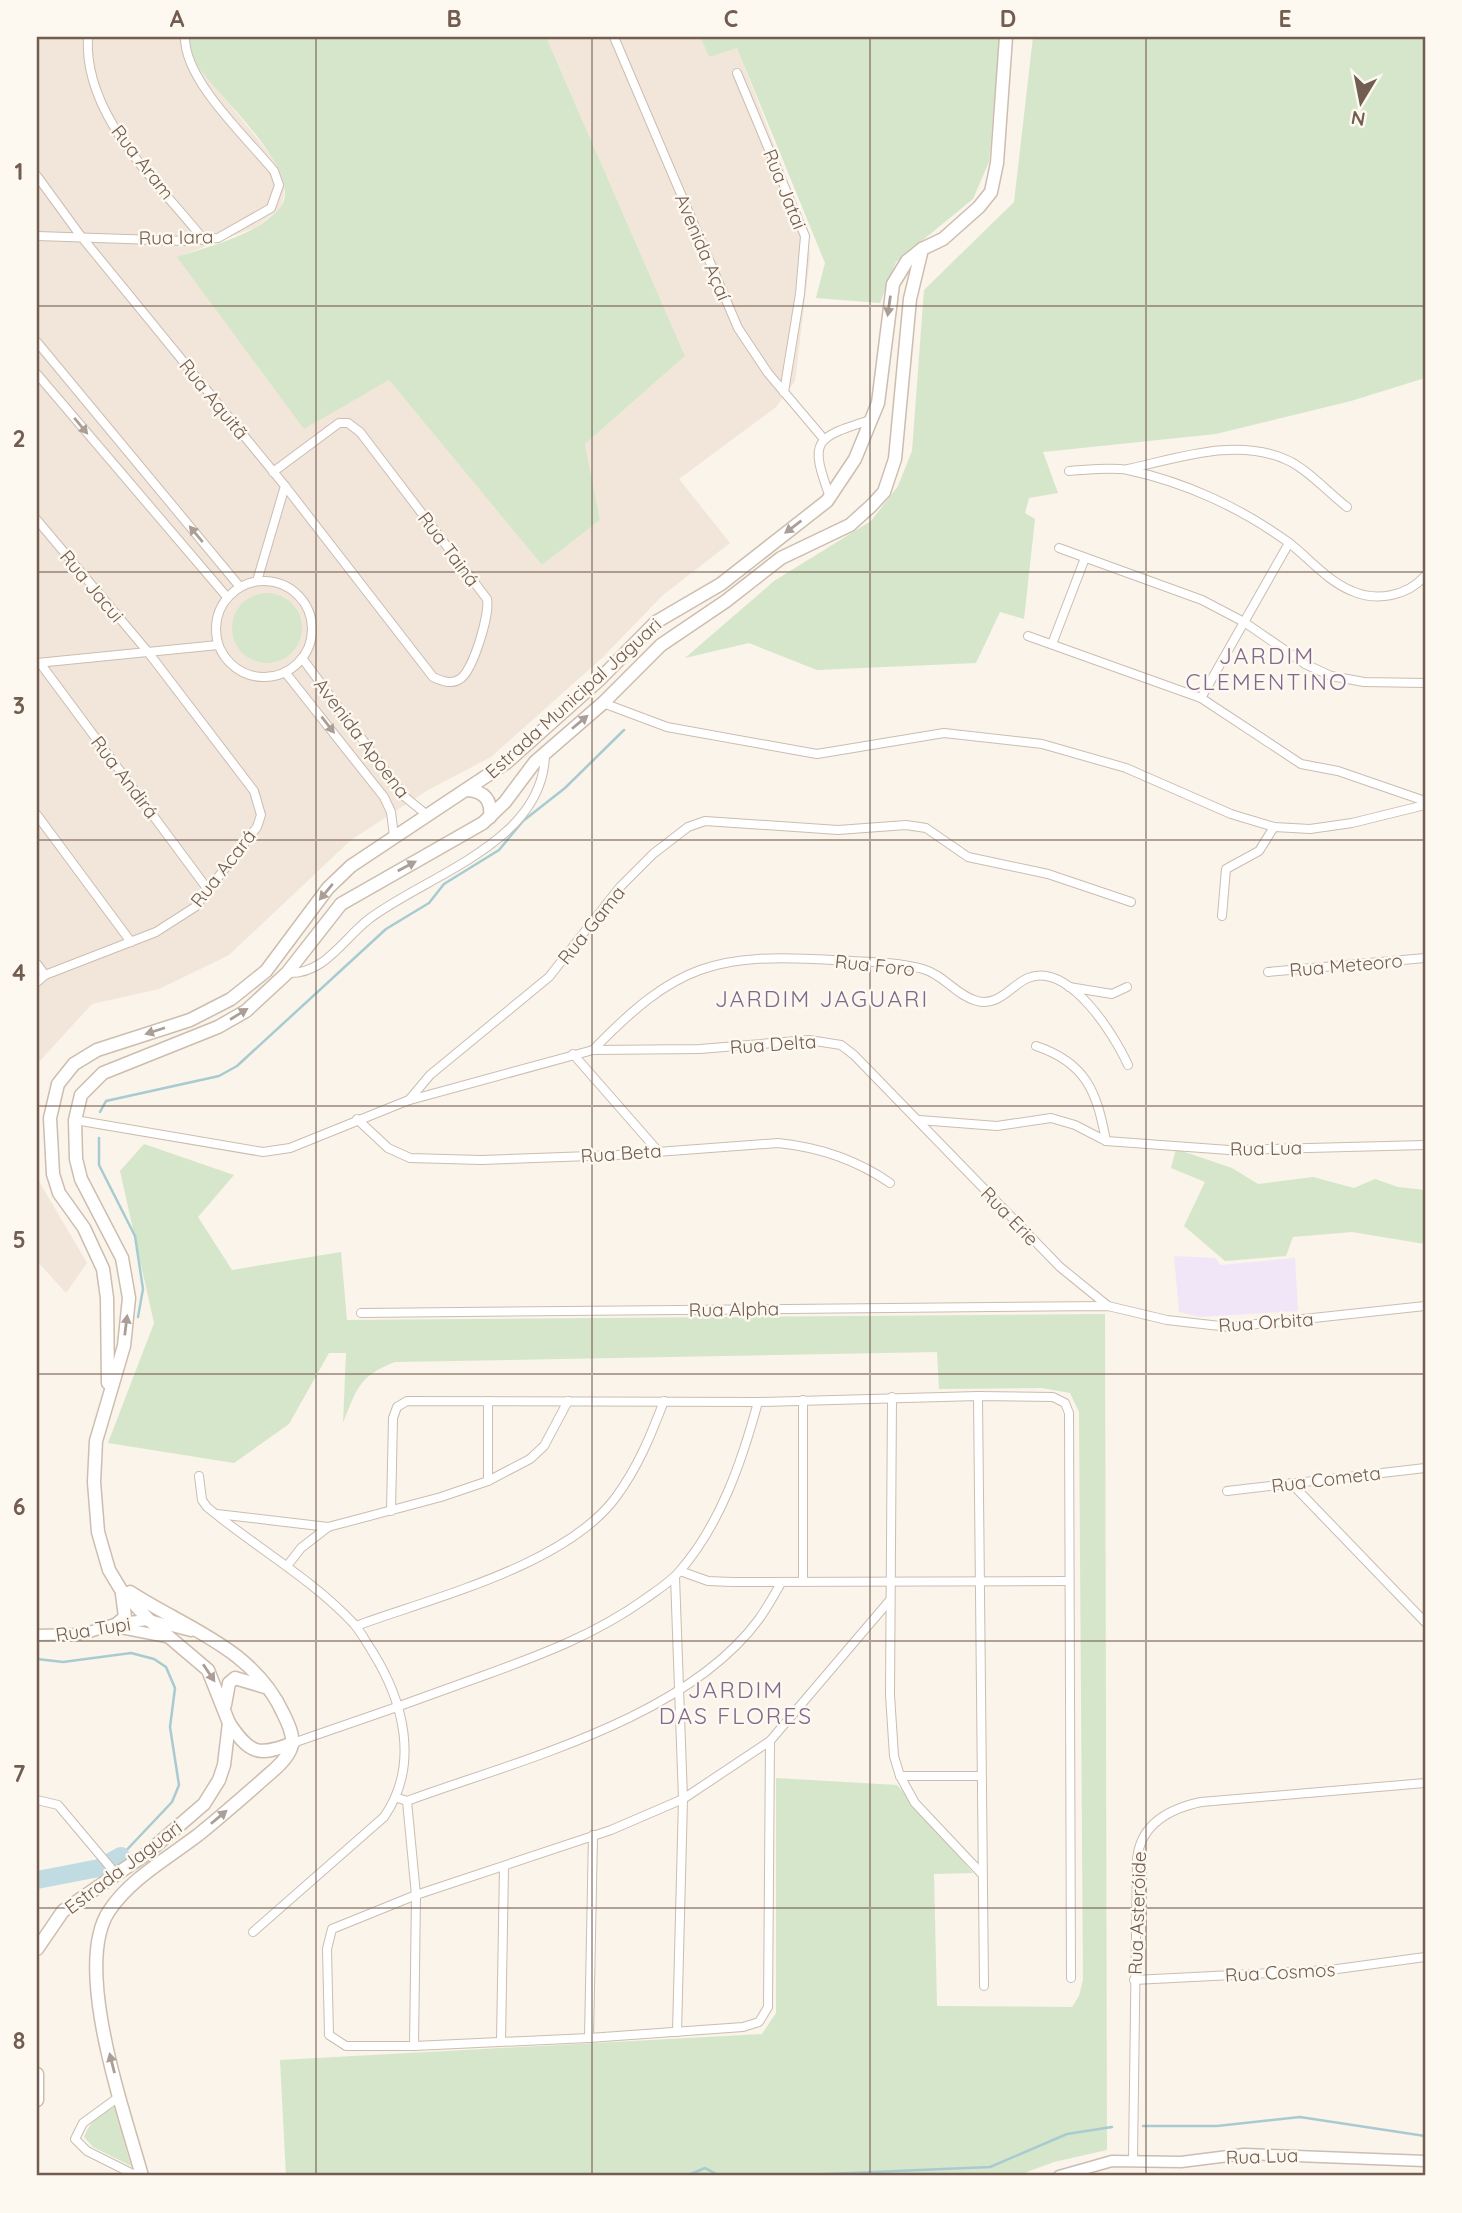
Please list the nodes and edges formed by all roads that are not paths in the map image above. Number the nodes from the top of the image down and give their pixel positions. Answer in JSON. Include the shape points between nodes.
{"nodes":[{"id":1,"x":88,"y":37,"type":"edge"},
{"id":2,"x":185,"y":37,"type":"edge"},
{"id":3,"x":614,"y":37,"type":"edge"},
{"id":4,"x":1006,"y":37,"type":"edge"},
{"id":5,"x":737,"y":73,"type":"dead end"},
{"id":6,"x":37,"y":176,"type":"edge"},
{"id":7,"x":80,"y":235,"type":"junction"},
{"id":8,"x":37,"y":236,"type":"edge"},
{"id":9,"x":204,"y":240,"type":"junction"},
{"id":10,"x":922,"y":249,"type":"junction"},
{"id":11,"x":37,"y":342,"type":"edge"},
{"id":12,"x":37,"y":374,"type":"edge"},
{"id":13,"x":784,"y":392,"type":"junction"},
{"id":14,"x":878,"y":403,"type":"junction"},
{"id":15,"x":870,"y":420,"type":"junction"},
{"id":16,"x":113,"y":433,"type":"junction"},
{"id":17,"x":823,"y":438,"type":"junction"},
{"id":18,"x":98,"y":446,"type":"junction"},
{"id":19,"x":895,"y":459,"type":"junction"},
{"id":20,"x":1125,"y":470,"type":"junction"},
{"id":21,"x":1069,"y":471,"type":"dead end"},
{"id":22,"x":273,"y":472,"type":"junction"},
{"id":23,"x":285,"y":486,"type":"junction"},
{"id":24,"x":831,"y":498,"type":"junction"},
{"id":25,"x":1347,"y":507,"type":"dead end"},
{"id":26,"x":37,"y":520,"type":"edge"},
{"id":27,"x":1289,"y":543,"type":"junction"},
{"id":28,"x":1059,"y":548,"type":"dead end"},
{"id":29,"x":1085,"y":558,"type":"junction"},
{"id":30,"x":1425,"y":576,"type":"edge"},
{"id":31,"x":257,"y":581,"type":"junction"},
{"id":32,"x":240,"y":587,"type":"junction"},
{"id":33,"x":227,"y":597,"type":"junction"},
{"id":34,"x":1244,"y":622,"type":"junction"},
{"id":35,"x":647,"y":630,"type":"junction"},
{"id":36,"x":1028,"y":636,"type":"dead end"},
{"id":37,"x":1052,"y":644,"type":"junction"},
{"id":38,"x":218,"y":645,"type":"junction"},
{"id":39,"x":661,"y":645,"type":"junction"},
{"id":40,"x":148,"y":652,"type":"junction"},
{"id":41,"x":302,"y":658,"type":"junction"},
{"id":42,"x":38,"y":663,"type":"edge"},
{"id":43,"x":285,"y":672,"type":"junction"},
{"id":44,"x":1425,"y":683,"type":"edge"},
{"id":45,"x":1201,"y":698,"type":"junction"},
{"id":46,"x":603,"y":703,"type":"junction"},
{"id":47,"x":545,"y":752,"type":"junction"},
{"id":48,"x":467,"y":790,"type":"junction"},
{"id":49,"x":1425,"y":803,"type":"edge"},
{"id":50,"x":427,"y":814,"type":"junction"},
{"id":51,"x":37,"y":815,"type":"edge"},
{"id":52,"x":490,"y":817,"type":"junction"},
{"id":53,"x":1274,"y":827,"type":"junction"},
{"id":54,"x":394,"y":836,"type":"junction"},
{"id":55,"x":351,"y":866,"type":"junction"},
{"id":56,"x":367,"y":888,"type":"junction"},
{"id":57,"x":209,"y":891,"type":"junction"},
{"id":58,"x":1131,"y":902,"type":"dead end"},
{"id":59,"x":1222,"y":916,"type":"dead end"},
{"id":60,"x":131,"y":942,"type":"junction"},
{"id":61,"x":1425,"y":958,"type":"edge"},
{"id":62,"x":37,"y":964,"type":"edge"},
{"id":63,"x":1268,"y":972,"type":"dead end"},
{"id":64,"x":287,"y":973,"type":"junction"},
{"id":65,"x":45,"y":975,"type":"junction"},
{"id":66,"x":37,"y":982,"type":"edge"},
{"id":67,"x":1067,"y":986,"type":"junction"},
{"id":68,"x":1127,"y":987,"type":"dead end"},
{"id":69,"x":1036,"y":1046,"type":"dead end"},
{"id":70,"x":593,"y":1049,"type":"junction"},
{"id":71,"x":573,"y":1054,"type":"junction"},
{"id":72,"x":1128,"y":1065,"type":"dead end"},
{"id":73,"x":58,"y":1084,"type":"junction"},
{"id":74,"x":81,"y":1095,"type":"junction"},
{"id":75,"x":409,"y":1101,"type":"junction"},
{"id":76,"x":356,"y":1119,"type":"junction"},
{"id":77,"x":75,"y":1120,"type":"junction"},
{"id":78,"x":919,"y":1120,"type":"junction"},
{"id":79,"x":1106,"y":1141,"type":"junction"},
{"id":80,"x":1425,"y":1145,"type":"edge"},
{"id":81,"x":658,"y":1151,"type":"junction"},
{"id":82,"x":76,"y":1159,"type":"junction"},
{"id":83,"x":52,"y":1161,"type":"junction"},
{"id":84,"x":890,"y":1183,"type":"dead end"},
{"id":85,"x":1108,"y":1306,"type":"junction"},
{"id":86,"x":1425,"y":1306,"type":"edge"},
{"id":87,"x":361,"y":1313,"type":"dead end"},
{"id":88,"x":108,"y":1391,"type":"junction"},
{"id":89,"x":978,"y":1396,"type":"junction"},
{"id":90,"x":892,"y":1397,"type":"junction"},
{"id":91,"x":803,"y":1400,"type":"junction"},
{"id":92,"x":488,"y":1401,"type":"junction"},
{"id":93,"x":568,"y":1401,"type":"junction"},
{"id":94,"x":664,"y":1401,"type":"junction"},
{"id":95,"x":758,"y":1402,"type":"junction"},
{"id":96,"x":1425,"y":1468,"type":"edge"},
{"id":97,"x":199,"y":1476,"type":"dead end"},
{"id":98,"x":488,"y":1481,"type":"junction"},
{"id":99,"x":1291,"y":1483,"type":"junction"},
{"id":100,"x":1227,"y":1491,"type":"dead end"},
{"id":101,"x":391,"y":1511,"type":"junction"},
{"id":102,"x":215,"y":1514,"type":"junction"},
{"id":103,"x":328,"y":1527,"type":"junction"},
{"id":104,"x":288,"y":1566,"type":"junction"},
{"id":105,"x":678,"y":1574,"type":"junction"},
{"id":106,"x":982,"y":1581,"type":"junction"},
{"id":107,"x":1068,"y":1581,"type":"junction"},
{"id":108,"x":803,"y":1582,"type":"junction"},
{"id":109,"x":781,"y":1583,"type":"junction"},
{"id":110,"x":891,"y":1583,"type":"junction"},
{"id":111,"x":119,"y":1587,"type":"junction"},
{"id":112,"x":890,"y":1600,"type":"junction"},
{"id":113,"x":149,"y":1620,"type":"junction"},
{"id":114,"x":1425,"y":1622,"type":"edge"},
{"id":115,"x":118,"y":1623,"type":"junction"},
{"id":116,"x":356,"y":1626,"type":"junction"},
{"id":117,"x":101,"y":1630,"type":"junction"},
{"id":118,"x":37,"y":1635,"type":"edge"},
{"id":119,"x":211,"y":1637,"type":"junction"},
{"id":120,"x":169,"y":1638,"type":"junction"},
{"id":121,"x":269,"y":1689,"type":"junction"},
{"id":122,"x":678,"y":1690,"type":"junction"},
{"id":123,"x":225,"y":1705,"type":"junction"},
{"id":124,"x":398,"y":1708,"type":"junction"},
{"id":125,"x":229,"y":1723,"type":"junction"},
{"id":126,"x":770,"y":1741,"type":"junction"},
{"id":127,"x":293,"y":1743,"type":"junction"},
{"id":128,"x":900,"y":1776,"type":"junction"},
{"id":129,"x":981,"y":1776,"type":"junction"},
{"id":130,"x":1425,"y":1783,"type":"edge"},
{"id":131,"x":397,"y":1798,"type":"junction"},
{"id":132,"x":683,"y":1799,"type":"junction"},
{"id":133,"x":37,"y":1800,"type":"edge"},
{"id":134,"x":407,"y":1801,"type":"junction"},
{"id":135,"x":593,"y":1835,"type":"junction"},
{"id":136,"x":166,"y":1838,"type":"junction"},
{"id":137,"x":177,"y":1851,"type":"junction"},
{"id":138,"x":503,"y":1867,"type":"junction"},
{"id":139,"x":113,"y":1871,"type":"junction"},
{"id":140,"x":981,"y":1873,"type":"junction"},
{"id":141,"x":416,"y":1895,"type":"junction"},
{"id":142,"x":253,"y":1932,"type":"dead end"},
{"id":143,"x":37,"y":1949,"type":"edge"},
{"id":144,"x":1425,"y":1957,"type":"edge"},
{"id":145,"x":1071,"y":1978,"type":"dead end"},
{"id":146,"x":1134,"y":1980,"type":"junction"},
{"id":147,"x":984,"y":1986,"type":"dead end"},
{"id":148,"x":677,"y":2032,"type":"junction"},
{"id":149,"x":589,"y":2038,"type":"junction"},
{"id":150,"x":501,"y":2041,"type":"junction"},
{"id":151,"x":414,"y":2046,"type":"junction"},
{"id":152,"x":37,"y":2074,"type":"edge"},
{"id":153,"x":120,"y":2096,"type":"junction"},
{"id":154,"x":37,"y":2100,"type":"edge"},
{"id":155,"x":1133,"y":2159,"type":"junction"},
{"id":156,"x":1425,"y":2161,"type":"edge"},
{"id":157,"x":139,"y":2176,"type":"edge"},
{"id":158,"x":1059,"y":2176,"type":"edge"}],
"edges":[{"from":1,"to":9,"type":"street","name":"Rua Aram","via":[[98,98],[115,130]]},
{"from":2,"to":9,"type":"street","name":"Rua Iara","via":[[188,61],[199,80],[274,171],[279,185],[278,196],[264,213],[218,238]]},
{"from":3,"to":13,"type":"street","name":"Avenida Açaí","via":[[738,328]]},
{"from":4,"to":10,"type":"main road","name":"Estrada Municipal Jaguari","via":[[991,192],[943,239]]},
{"from":5,"to":13,"type":"street","name":"Rua Jatai","via":[[804,236],[800,295]]},
{"from":6,"to":7,"type":"street","name":"Rua Aquitã"},
{"from":7,"to":8,"type":"street","name":"Rua Iara"},
{"from":7,"to":9,"type":"street","name":"Rua Iara"},
{"from":7,"to":22,"type":"street","name":"Rua Aquitã"},
{"from":10,"to":14,"type":"main road","name":"Estrada Municipal Jaguari","one_way":true,"via":[[907,261],[893,284]]},
{"from":10,"to":19,"type":"main road","name":"Estrada Municipal Jaguari","via":[[910,299]]},
{"from":11,"to":16,"type":"street"},
{"from":12,"to":18,"type":"street","one_way":true},
{"from":13,"to":17,"type":"street","name":"Avenida Açaí"},
{"from":14,"to":15,"type":"main road","name":"Estrada Municipal Jaguari"},
{"from":14,"to":19,"type":"main road","via":[[888,403],[893,413],[890,446]]},
{"from":15,"to":17,"type":"street"},
{"from":15,"to":24,"type":"main road","name":"Estrada Municipal Jaguari","via":[[855,459]]},
{"from":16,"to":18,"type":"street"},
{"from":32,"to":16,"type":"street","one_way":true},
{"from":17,"to":24,"type":"street","via":[[818,460]]},
{"from":18,"to":33,"type":"street"},
{"from":19,"to":39,"type":"main road","name":"Estrada Municipal Jaguari","via":[[884,492],[857,520],[782,558]]},
{"from":20,"to":21,"type":"street"},
{"from":20,"to":25,"type":"street","via":[[1237,449],[1267,453],[1290,461]]},
{"from":20,"to":27,"type":"street","via":[[1230,505]]},
{"from":22,"to":23,"type":"street","name":"Rua Aquitã"},
{"from":22,"to":23,"type":"street","name":"Rua Tainá","via":[[339,423],[348,423],[360,432],[487,599],[485,622],[469,671],[462,678],[443,682],[433,677]]},
{"from":23,"to":31,"type":"street"},
{"from":24,"to":35,"type":"main road","name":"Estrada Municipal Jaguari","one_way":true,"via":[[721,584]]},
{"from":26,"to":40,"type":"street","name":"Rua Jacui"},
{"from":27,"to":30,"type":"street","via":[[1337,583],[1367,596],[1399,594]]},
{"from":27,"to":34,"type":"street"},
{"from":28,"to":29,"type":"street"},
{"from":29,"to":34,"type":"street","via":[[1202,600]]},
{"from":29,"to":37,"type":"street"},
{"from":31,"to":32,"type":"street"},
{"from":31,"to":41,"type":"street","via":[[285,585],[305,604],[312,632]]},
{"from":32,"to":33,"type":"street"},
{"from":33,"to":38,"type":"street","via":[[216,620]]},
{"from":34,"to":44,"type":"street","via":[[1305,664],[1331,676],[1364,682]]},
{"from":34,"to":45,"type":"street"},
{"from":35,"to":39,"type":"main road"},
{"from":35,"to":48,"type":"main road","name":"Estrada Municipal Jaguari","via":[[506,763]]},
{"from":36,"to":37,"type":"street"},
{"from":37,"to":45,"type":"street"},
{"from":38,"to":40,"type":"street"},
{"from":38,"to":43,"type":"street","via":[[225,657],[246,673]]},
{"from":39,"to":46,"type":"main road","name":"Estrada Municipal Jaguari"},
{"from":40,"to":42,"type":"street"},
{"from":40,"to":57,"type":"street","name":"Rua Acará","via":[[260,804],[257,827]]},
{"from":41,"to":43,"type":"street"},
{"from":41,"to":50,"type":"street","name":"Avenida Apoena","via":[[405,797]]},
{"from":42,"to":57,"type":"street","name":"Rua Andirá"},
{"from":43,"to":54,"type":"street","name":"Avenida Apoena","one_way":true,"via":[[389,804]]},
{"from":45,"to":49,"type":"street","via":[[1301,764],[1338,771]]},
{"from":47,"to":46,"type":"main road","name":"Estrada Municipal Jaguari","one_way":true},
{"from":46,"to":53,"type":"street","via":[[667,727],[817,754],[944,733],[1042,744],[1126,768],[1231,814]]},
{"from":47,"to":52,"type":"main road","name":"Estrada Municipal Jaguari"},
{"from":47,"to":64,"type":"street","via":[[545,771],[512,827],[446,875],[369,919],[345,946],[312,970]]},
{"from":48,"to":50,"type":"main road","name":"Estrada Municipal Jaguari"},
{"from":48,"to":52,"type":"main road","via":[[488,800]]},
{"from":49,"to":53,"type":"street","via":[[1320,827]]},
{"from":50,"to":54,"type":"main road","name":"Estrada Municipal Jaguari"},
{"from":51,"to":60,"type":"street"},
{"from":56,"to":52,"type":"main road","name":"Estrada Municipal Jaguari","one_way":true},
{"from":53,"to":59,"type":"street","via":[[1259,851],[1226,869]]},
{"from":54,"to":55,"type":"main road","name":"Estrada Municipal Jaguari"},
{"from":55,"to":56,"type":"main road","via":[[355,883]]},
{"from":55,"to":73,"type":"main road","name":"Estrada Municipal Jaguari","one_way":true,"via":[[328,888],[266,971],[231,999],[190,1020],[97,1050],[74,1064]]},
{"from":56,"to":64,"type":"main road","name":"Estrada Municipal Jaguari","via":[[337,908]]},
{"from":57,"to":60,"type":"street","name":"Rua Acará","via":[[178,920]]},
{"from":58,"to":75,"type":"street","name":"Rua Gama","via":[[1048,874],[968,858],[926,828],[838,830],[705,821],[688,827],[653,854],[620,887],[549,977],[430,1075]]},
{"from":60,"to":65,"type":"street","name":"Rua Acará"},
{"from":61,"to":63,"type":"street","name":"Rua Meteoro"},
{"from":62,"to":65,"type":"street"},
{"from":74,"to":64,"type":"main road","name":"Estrada Municipal Jaguari","one_way":true,"via":[[103,1073],[218,1027],[246,1011]]},
{"from":65,"to":66,"type":"street","name":"Rua Acará"},
{"from":67,"to":68,"type":"street","via":[[1112,994]]},
{"from":67,"to":70,"type":"street","name":"Rua Foro","via":[[1035,976],[1000,998],[983,1002],[934,974],[909,966],[808,959],[732,960],[694,970],[663,989]]},
{"from":67,"to":72,"type":"street","name":"Rua Foro","via":[[1100,1019]]},
{"from":69,"to":79,"type":"street","via":[[1054,1052],[1084,1076],[1093,1089]]},
{"from":70,"to":71,"type":"street","name":"Rua Delta"},
{"from":70,"to":78,"type":"street","name":"Rua Delta","via":[[700,1049],[828,1041],[854,1055]]},
{"from":71,"to":75,"type":"street","name":"Rua Delta"},
{"from":71,"to":81,"type":"street"},
{"from":73,"to":74,"type":"main road","via":[[76,1083]]},
{"from":73,"to":83,"type":"main road","via":[[50,1118]]},
{"from":74,"to":77,"type":"main road"},
{"from":75,"to":76,"type":"street"},
{"from":76,"to":77,"type":"street","via":[[290,1148],[262,1152]]},
{"from":76,"to":81,"type":"street","name":"Rua Beta","via":[[388,1147],[410,1158],[481,1160]]},
{"from":77,"to":82,"type":"main road"},
{"from":78,"to":79,"type":"street","via":[[997,1126],[1051,1118]]},
{"from":78,"to":85,"type":"street","name":"Rua Erie","via":[[1052,1259]]},
{"from":79,"to":80,"type":"street","name":"Rua Lua","via":[[1265,1151]]},
{"from":81,"to":84,"type":"street","name":"Rua Beta","via":[[802,1145],[872,1171]]},
{"from":82,"to":83,"type":"main road","via":[[64,1166]]},
{"from":88,"to":82,"type":"main road","one_way":true,"via":[[124,1346],[129,1298],[122,1258],[87,1194]]},
{"from":83,"to":88,"type":"main road","via":[[59,1193],[84,1228],[103,1269]]},
{"from":85,"to":86,"type":"street","name":"Rua Orbita","via":[[1228,1328]]},
{"from":85,"to":87,"type":"street","name":"Rua Alpha"},
{"from":88,"to":111,"type":"main road","via":[[96,1441],[95,1507],[104,1553]]},
{"from":89,"to":90,"type":"street"},
{"from":89,"to":106,"type":"street"},
{"from":89,"to":107,"type":"street","via":[[1053,1397],[1068,1407]]},
{"from":90,"to":91,"type":"street"},
{"from":90,"to":110,"type":"street"},
{"from":91,"to":95,"type":"street"},
{"from":91,"to":108,"type":"street"},
{"from":92,"to":93,"type":"street"},
{"from":92,"to":98,"type":"street"},
{"from":92,"to":101,"type":"street","via":[[407,1401],[397,1407],[392,1432]]},
{"from":93,"to":94,"type":"street"},
{"from":93,"to":98,"type":"street","via":[[544,1446]]},
{"from":94,"to":95,"type":"street"},
{"from":94,"to":116,"type":"street","via":[[642,1456],[616,1497],[563,1545]]},
{"from":95,"to":105,"type":"street","via":[[745,1452],[728,1490]]},
{"from":96,"to":99,"type":"street","name":"Rua Cometa"},
{"from":97,"to":102,"type":"street","via":[[203,1503]]},
{"from":98,"to":101,"type":"street"},
{"from":99,"to":100,"type":"street","name":"Rua Cometa"},
{"from":99,"to":114,"type":"street"},
{"from":101,"to":103,"type":"street"},
{"from":102,"to":103,"type":"street"},
{"from":102,"to":104,"type":"street"},
{"from":103,"to":104,"type":"street","via":[[301,1548]]},
{"from":104,"to":116,"type":"street"},
{"from":105,"to":109,"type":"street","via":[[708,1581]]},
{"from":105,"to":122,"type":"street"},
{"from":105,"to":124,"type":"street","via":[[627,1612],[573,1642]]},
{"from":106,"to":107,"type":"street"},
{"from":106,"to":110,"type":"street"},
{"from":106,"to":129,"type":"street"},
{"from":107,"to":145,"type":"street"},
{"from":108,"to":109,"type":"street"},
{"from":108,"to":110,"type":"street"},
{"from":109,"to":122,"type":"street","via":[[741,1638]]},
{"from":110,"to":112,"type":"street"},
{"from":111,"to":113,"type":"main road","name":"Estrada Jaguari"},
{"from":111,"to":115,"type":"main road","via":[[125,1617]]},
{"from":111,"to":119,"type":"main road"},
{"from":112,"to":126,"type":"street"},
{"from":112,"to":128,"type":"street","via":[[890,1695],[894,1756]]},
{"from":113,"to":115,"type":"street","name":"Rua Tupi"},
{"from":113,"to":119,"type":"street"},
{"from":113,"to":120,"type":"main road","name":"Estrada Jaguari"},
{"from":115,"to":117,"type":"street","name":"Rua Tupi"},
{"from":116,"to":124,"type":"street","via":[[383,1669]]},
{"from":117,"to":118,"type":"street","name":"Rua Tupi"},
{"from":117,"to":120,"type":"street","via":[[143,1630]]},
{"from":119,"to":121,"type":"main road","via":[[251,1668]]},
{"from":120,"to":123,"type":"main road","name":"Estrada Jaguari","one_way":true,"via":[[208,1670]]},
{"from":121,"to":123,"type":"main road","via":[[235,1678],[229,1684]]},
{"from":121,"to":127,"type":"main road"},
{"from":122,"to":132,"type":"street"},
{"from":122,"to":134,"type":"street","via":[[613,1725]]},
{"from":123,"to":125,"type":"main road","name":"Estrada Jaguari"},
{"from":124,"to":127,"type":"street"},
{"from":124,"to":131,"type":"street","via":[[405,1746]]},
{"from":125,"to":127,"type":"main road","via":[[255,1751]]},
{"from":125,"to":136,"type":"main road","name":"Estrada Jaguari","via":[[226,1757],[216,1787]]},
{"from":126,"to":132,"type":"street"},
{"from":126,"to":148,"type":"street","via":[[767,2013],[759,2022],[743,2027]]},
{"from":137,"to":127,"type":"main road","one_way":true,"via":[[288,1758]]},
{"from":128,"to":129,"type":"street"},
{"from":128,"to":140,"type":"street","via":[[915,1803]]},
{"from":129,"to":140,"type":"street"},
{"from":130,"to":146,"type":"street","name":"Rua Asteróide","via":[[1201,1802],[1169,1812],[1138,1844]]},
{"from":131,"to":134,"type":"street"},
{"from":131,"to":142,"type":"street","via":[[375,1829]]},
{"from":132,"to":135,"type":"street"},
{"from":132,"to":148,"type":"street"},
{"from":133,"to":139,"type":"street","via":[[58,1805]]},
{"from":134,"to":141,"type":"street"},
{"from":135,"to":138,"type":"street"},
{"from":135,"to":149,"type":"street"},
{"from":136,"to":137,"type":"main road"},
{"from":136,"to":139,"type":"main road","name":"Estrada Jaguari"},
{"from":153,"to":137,"type":"main road","one_way":true,"via":[[99,2011],[95,1969],[100,1929],[121,1896]]},
{"from":138,"to":141,"type":"street"},
{"from":138,"to":150,"type":"street"},
{"from":139,"to":143,"type":"main road","name":"Estrada Jaguari","via":[[63,1911]]},
{"from":140,"to":147,"type":"street"},
{"from":141,"to":151,"type":"street"},
{"from":141,"to":151,"type":"street","via":[[332,1929],[327,1949],[327,2025],[333,2039],[346,2046]]},
{"from":144,"to":146,"type":"street","name":"Rua Cosmos","via":[[1330,1970]]},
{"from":146,"to":155,"type":"street","name":"Rua Asteróide"},
{"from":148,"to":149,"type":"street"},
{"from":149,"to":150,"type":"street"},
{"from":150,"to":151,"type":"street"},
{"from":152,"to":154,"type":"main road"},
{"from":153,"to":157,"type":"main road"},
{"from":153,"to":157,"type":"street","via":[[83,2123],[75,2139],[87,2151]]},
{"from":155,"to":156,"type":"street","name":"Rua Lua","via":[[1181,2162],[1258,2154]]},
{"from":155,"to":158,"type":"street","name":"Rua Lua"}]}
